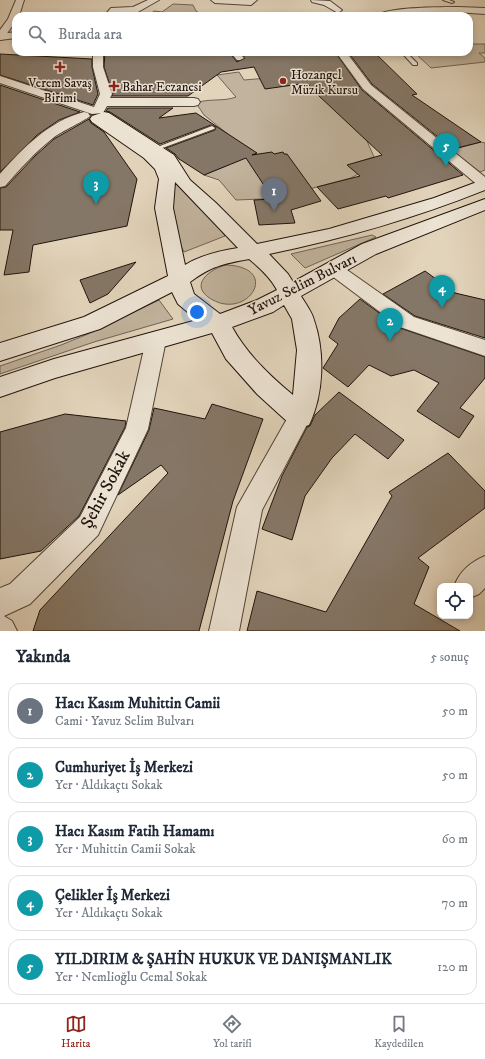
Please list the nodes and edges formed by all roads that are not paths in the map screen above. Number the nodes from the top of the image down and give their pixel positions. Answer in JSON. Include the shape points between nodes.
{"nodes":[{"id":1,"x":20,"y":0,"type":"edge"},
{"id":2,"x":115,"y":0,"type":"edge"},
{"id":3,"x":155,"y":0,"type":"edge"},
{"id":4,"x":215,"y":0,"type":"edge"},
{"id":5,"x":315,"y":0,"type":"edge"},
{"id":6,"x":252,"y":1,"type":"edge"},
{"id":7,"x":451,"y":3,"type":"edge"},
{"id":8,"x":16,"y":12,"type":"edge"},
{"id":9,"x":111,"y":12,"type":"edge"},
{"id":10,"x":119,"y":12,"type":"edge"},
{"id":11,"x":340,"y":12,"type":"edge"},
{"id":12,"x":409,"y":12,"type":"edge"},
{"id":13,"x":428,"y":12,"type":"edge"},
{"id":14,"x":442,"y":12,"type":"edge"},
{"id":15,"x":485,"y":12,"type":"edge"},
{"id":16,"x":12,"y":20,"type":"edge"},
{"id":17,"x":12,"y":36,"type":"edge"},
{"id":18,"x":0,"y":37,"type":"edge"},
{"id":19,"x":98,"y":56,"type":"edge"},
{"id":20,"x":344,"y":56,"type":"edge"},
{"id":21,"x":407,"y":56,"type":"edge"},
{"id":22,"x":415,"y":64,"type":"dead end"},
{"id":23,"x":0,"y":78,"type":"edge"},
{"id":24,"x":194,"y":102,"type":"dead end"},
{"id":25,"x":96,"y":112,"type":"junction"},
{"id":26,"x":212,"y":128,"type":"dead end"},
{"id":27,"x":156,"y":149,"type":"junction"},
{"id":28,"x":174,"y":178,"type":"junction"},
{"id":29,"x":0,"y":183,"type":"edge"},
{"id":30,"x":485,"y":184,"type":"edge"},
{"id":31,"x":485,"y":204,"type":"edge"},
{"id":32,"x":253,"y":252,"type":"junction"},
{"id":33,"x":334,"y":269,"type":"junction"},
{"id":34,"x":180,"y":279,"type":"junction"},
{"id":35,"x":288,"y":293,"type":"junction"},
{"id":36,"x":218,"y":323,"type":"junction"},
{"id":37,"x":156,"y":340,"type":"junction"},
{"id":38,"x":485,"y":348,"type":"edge"},
{"id":39,"x":0,"y":352,"type":"edge"},
{"id":40,"x":0,"y":387,"type":"edge"},
{"id":41,"x":300,"y":417,"type":"junction"},
{"id":42,"x":0,"y":603,"type":"edge"},
{"id":43,"x":224,"y":631,"type":"edge"}],
"edges":[{"from":1,"to":8,"type":"street"},
{"from":2,"to":9,"type":"street"},
{"from":3,"to":10,"type":"street","via":[[135,10]]},
{"from":4,"to":6,"type":"street"},
{"from":5,"to":11,"type":"street","via":[[327,3]]},
{"from":7,"to":14,"type":"main road"},
{"from":7,"to":15,"type":"street"},
{"from":12,"to":13,"type":"main road"},
{"from":16,"to":18,"type":"street"},
{"from":17,"to":18,"type":"main road"},
{"from":19,"to":25,"type":"street","via":[[98,67],[106,94]]},
{"from":20,"to":30,"type":"street","via":[[366,86]]},
{"from":21,"to":22,"type":"lane"},
{"from":23,"to":25,"type":"street"},
{"from":24,"to":25,"type":"street"},
{"from":25,"to":27,"type":"main road"},
{"from":25,"to":28,"type":"main road"},
{"from":25,"to":29,"type":"street","via":[[70,120],[26,154]]},
{"from":26,"to":27,"type":"lane"},
{"from":27,"to":28,"type":"main road","via":[[168,158]]},
{"from":28,"to":32,"type":"main road"},
{"from":28,"to":34,"type":"main road","via":[[164,208]]},
{"from":30,"to":32,"type":"main road","name":"Yavuz Selim Bulvarı","via":[[440,202],[332,235]]},
{"from":31,"to":33,"type":"main road","name":"Yavuz Selim Bulvarı","via":[[369,249]]},
{"from":32,"to":34,"type":"main road","name":"Yavuz Selim Bulvarı","via":[[215,259],[200,265]]},
{"from":32,"to":35,"type":"main road","via":[[281,279]]},
{"from":33,"to":35,"type":"main road","name":"Yavuz Selim Bulvarı"},
{"from":33,"to":38,"type":"street","via":[[407,322]]},
{"from":34,"to":36,"type":"main road","via":[[186,299]]},
{"from":34,"to":39,"type":"main road","name":"Yavuz Selim Bulvarı","via":[[92,323]]},
{"from":35,"to":36,"type":"main road","name":"Yavuz Selim Bulvarı","via":[[265,306]]},
{"from":35,"to":41,"type":"main road","via":[[303,319],[308,350],[307,389]]},
{"from":36,"to":37,"type":"main road","name":"Yavuz Selim Bulvarı"},
{"from":36,"to":41,"type":"main road","via":[[234,352],[266,387]]},
{"from":37,"to":40,"type":"main road","name":"Yavuz Selim Bulvarı"},
{"from":37,"to":42,"type":"street","name":"Şehir Sokak","via":[[137,429],[90,526],[20,594]]},
{"from":41,"to":43,"type":"street","via":[[250,507]]}]}
